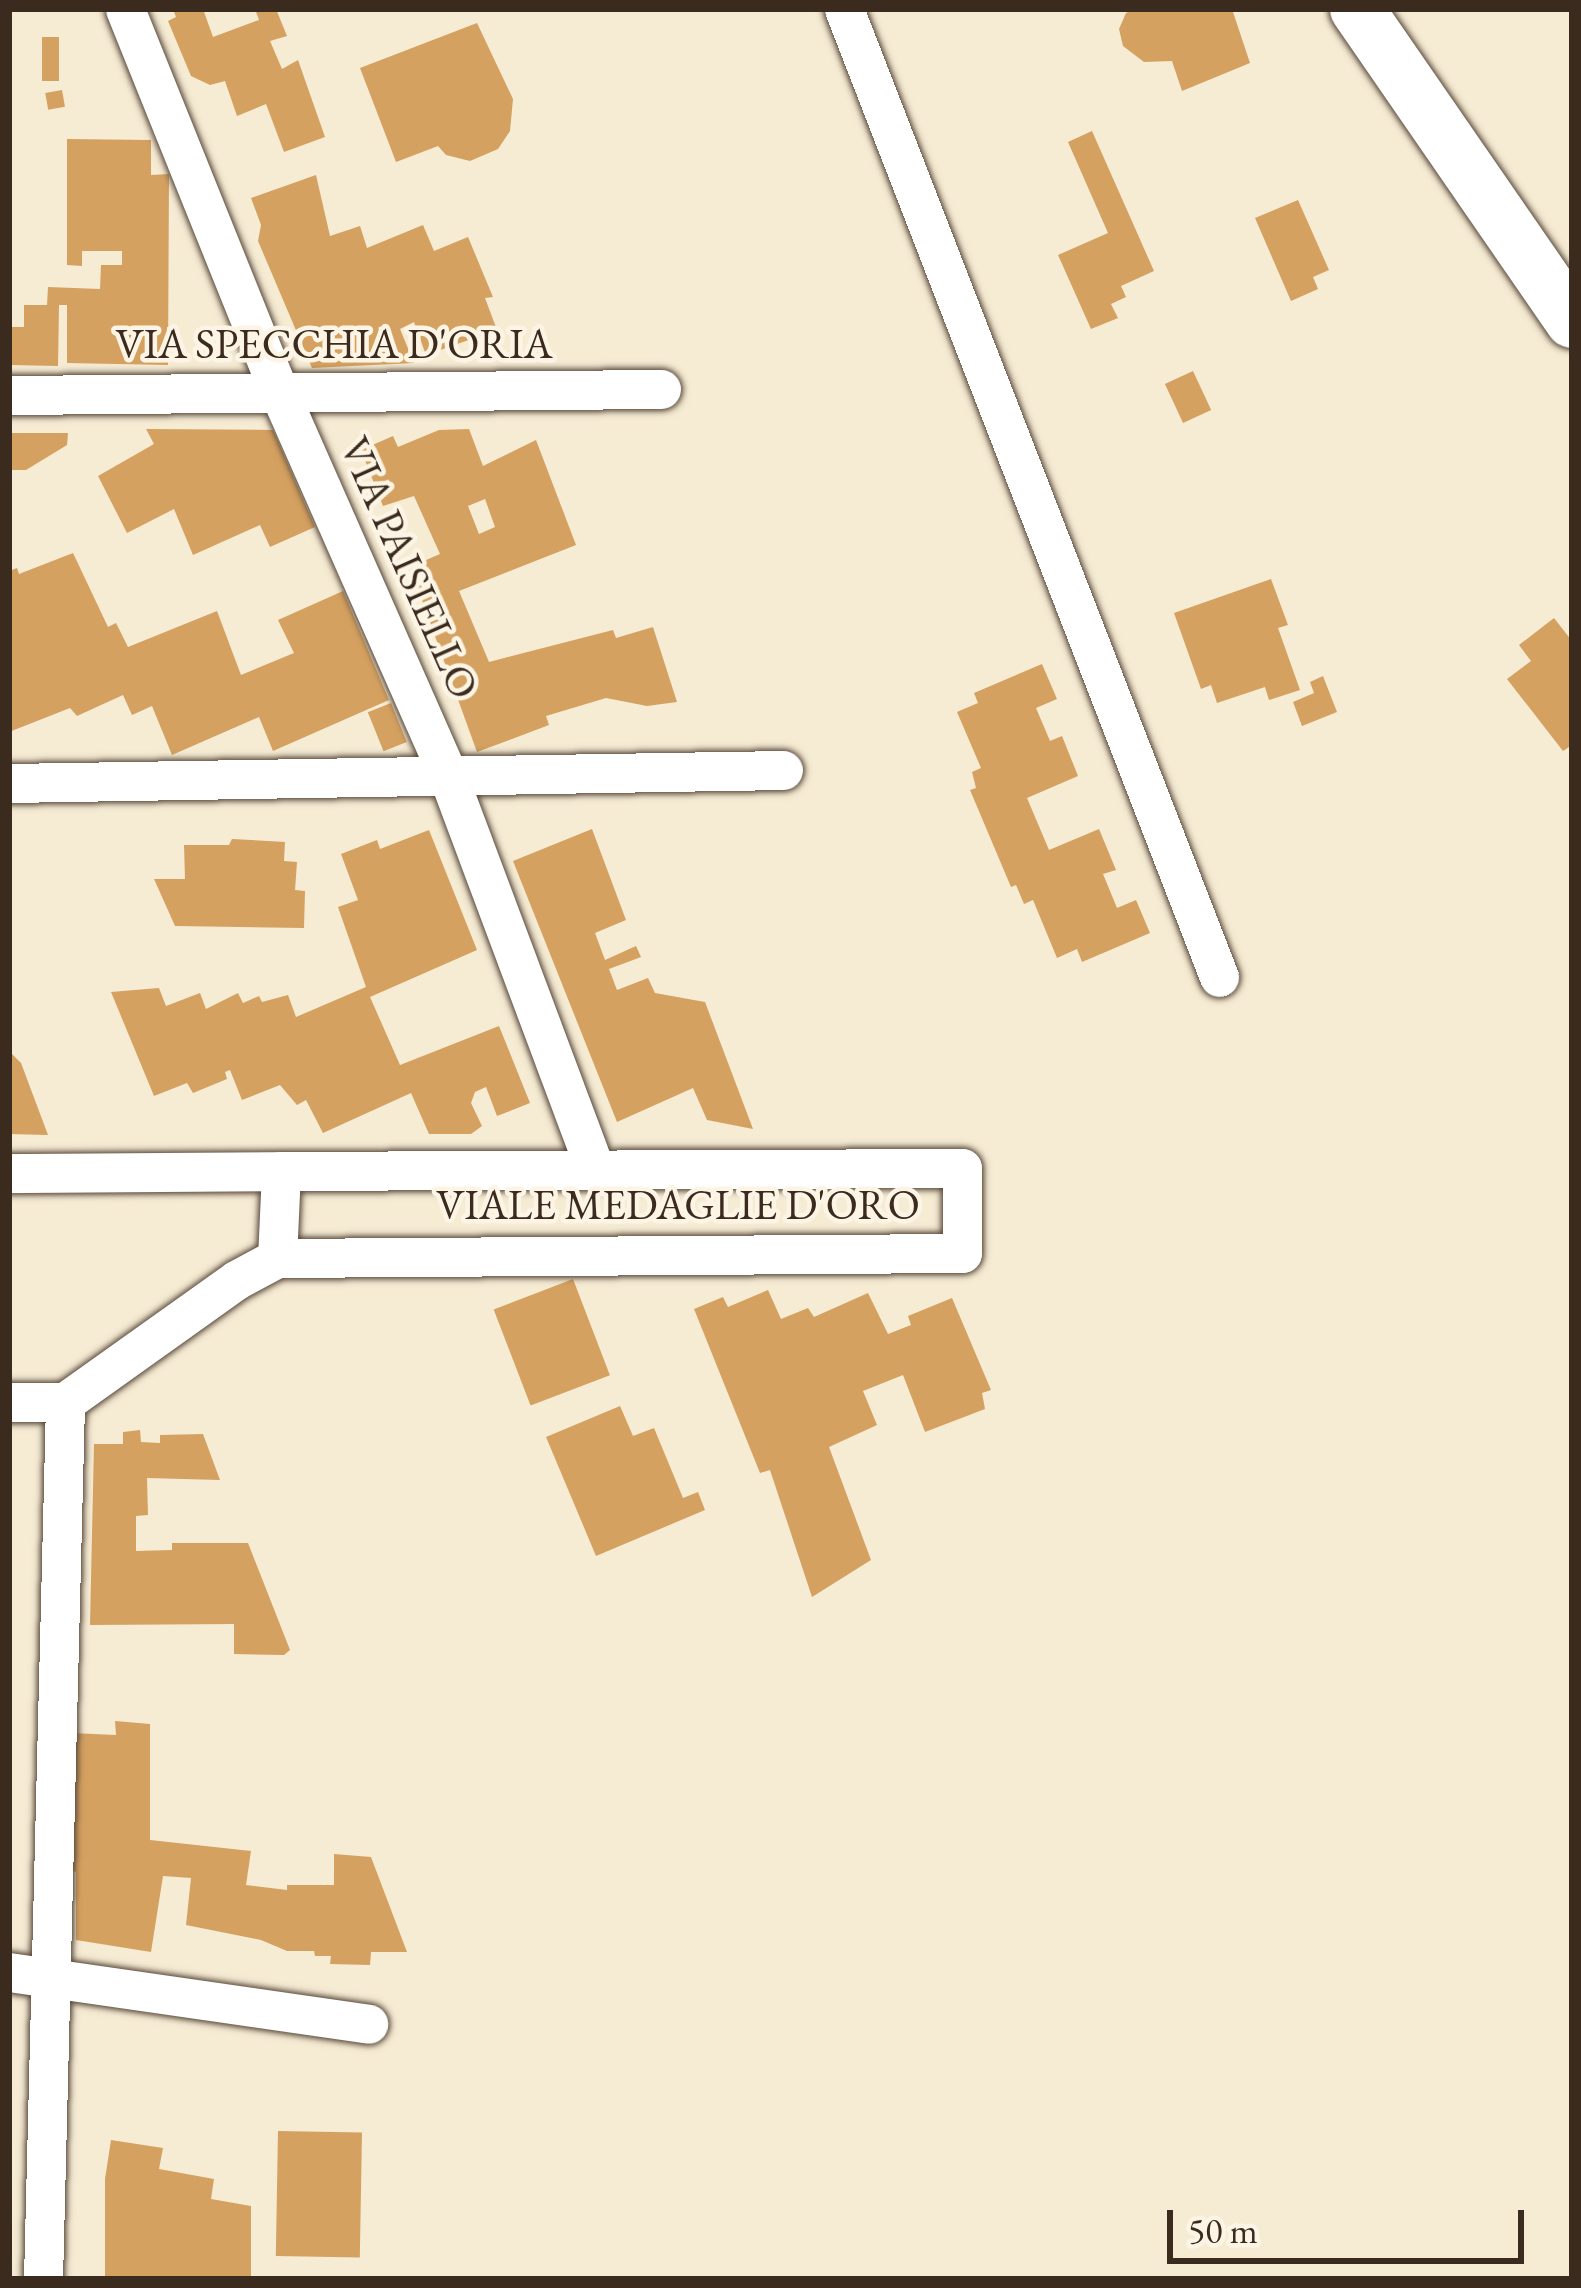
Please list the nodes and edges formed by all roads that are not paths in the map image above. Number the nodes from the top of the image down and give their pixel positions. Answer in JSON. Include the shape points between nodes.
{"nodes":[{"id":1,"x":125,"y":9,"type":"edge"},
{"id":2,"x":844,"y":9,"type":"edge"},
{"id":3,"x":1358,"y":9,"type":"edge"},
{"id":4,"x":1572,"y":321,"type":"edge"},
{"id":5,"x":661,"y":389,"type":"dead end"},
{"id":6,"x":279,"y":392,"type":"junction"},
{"id":7,"x":9,"y":395,"type":"edge"},
{"id":8,"x":783,"y":770,"type":"dead end"},
{"id":9,"x":448,"y":776,"type":"junction"},
{"id":10,"x":9,"y":783,"type":"edge"},
{"id":11,"x":1219,"y":977,"type":"dead end"},
{"id":12,"x":595,"y":1170,"type":"junction"},
{"id":13,"x":281,"y":1171,"type":"junction"},
{"id":14,"x":9,"y":1173,"type":"edge"},
{"id":15,"x":277,"y":1258,"type":"junction"},
{"id":16,"x":9,"y":1402,"type":"edge"},
{"id":17,"x":65,"y":1402,"type":"junction"},
{"id":18,"x":9,"y":1972,"type":"edge"},
{"id":19,"x":52,"y":1979,"type":"junction"},
{"id":20,"x":368,"y":2024,"type":"dead end"},
{"id":21,"x":43,"y":2279,"type":"edge"}],
"edges":[{"from":1,"to":6,"type":"street","name":"VIA PAISIELLO"},
{"from":2,"to":11,"type":"street"},
{"from":3,"to":4,"type":"main road"},
{"from":5,"to":6,"type":"street","name":"VIA SPECCHIA D'ORIA"},
{"from":6,"to":7,"type":"street","name":"VIA SPECCHIA D'ORIA"},
{"from":6,"to":9,"type":"street","name":"VIA PAISIELLO"},
{"from":8,"to":9,"type":"street"},
{"from":9,"to":10,"type":"street"},
{"from":9,"to":12,"type":"street","name":"VIA PAISIELLO"},
{"from":12,"to":13,"type":"street","name":"VIALE MEDAGLIE D'ORO"},
{"from":12,"to":15,"type":"street","name":"VIALE MEDAGLIE D'ORO","via":[[962,1168],[962,1253]]},
{"from":13,"to":14,"type":"street","name":"VIALE MEDAGLIE D'ORO"},
{"from":13,"to":15,"type":"street"},
{"from":15,"to":17,"type":"street","name":"VIALE MEDAGLIE D'ORO"},
{"from":16,"to":17,"type":"street"},
{"from":17,"to":19,"type":"street"},
{"from":18,"to":19,"type":"street"},
{"from":19,"to":20,"type":"street"},
{"from":19,"to":21,"type":"street"}]}
